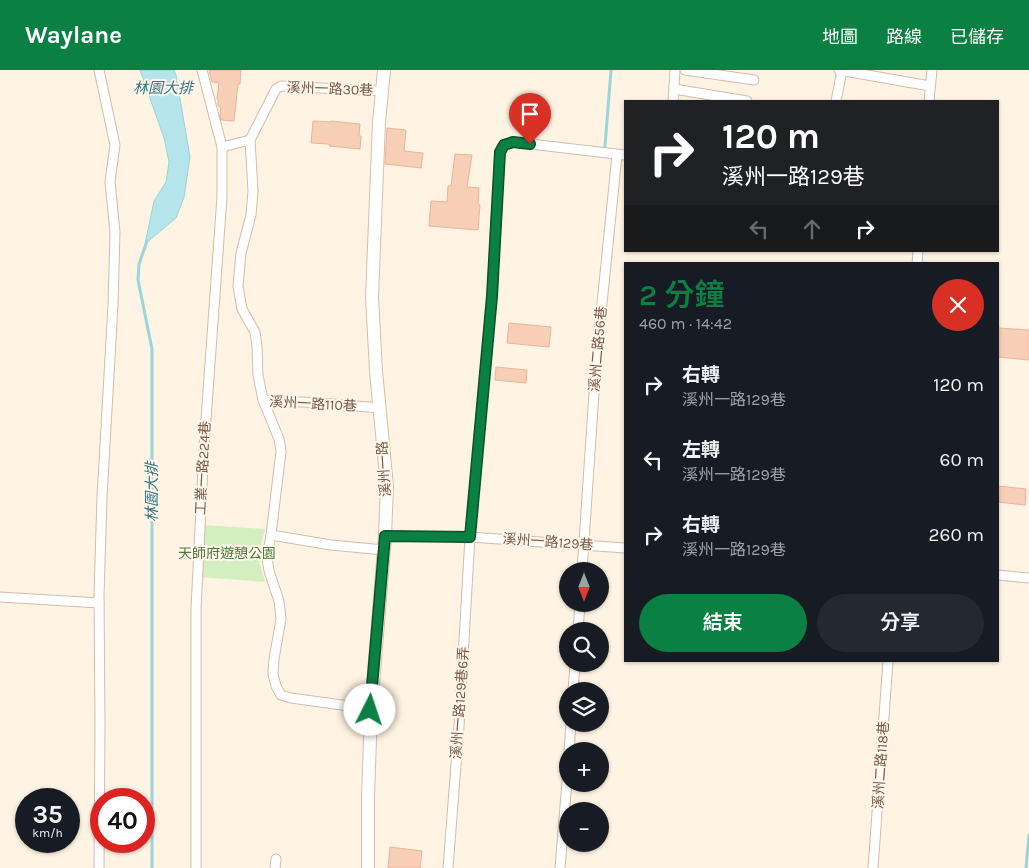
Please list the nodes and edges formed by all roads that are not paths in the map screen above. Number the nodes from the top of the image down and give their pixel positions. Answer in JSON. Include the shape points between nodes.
{"nodes":[{"id":1,"x":99,"y":70,"type":"edge"},
{"id":2,"x":202,"y":70,"type":"edge"},
{"id":3,"x":384,"y":70,"type":"edge"},
{"id":4,"x":675,"y":70,"type":"edge"},
{"id":5,"x":685,"y":70,"type":"edge"},
{"id":6,"x":841,"y":70,"type":"edge"},
{"id":7,"x":932,"y":70,"type":"edge"},
{"id":8,"x":754,"y":80,"type":"dead end"},
{"id":9,"x":930,"y":86,"type":"junction"},
{"id":10,"x":674,"y":89,"type":"junction"},
{"id":11,"x":382,"y":91,"type":"junction"},
{"id":12,"x":673,"y":100,"type":"edge"},
{"id":13,"x":741,"y":100,"type":"edge"},
{"id":14,"x":836,"y":100,"type":"edge"},
{"id":15,"x":929,"y":100,"type":"edge"},
{"id":16,"x":250,"y":140,"type":"junction"},
{"id":17,"x":222,"y":147,"type":"junction"},
{"id":18,"x":621,"y":155,"type":"edge"},
{"id":19,"x":263,"y":400,"type":"junction"},
{"id":20,"x":380,"y":408,"type":"junction"},
{"id":21,"x":271,"y":535,"type":"junction"},
{"id":22,"x":385,"y":536,"type":"junction"},
{"id":23,"x":470,"y":537,"type":"junction"},
{"id":24,"x":584,"y":544,"type":"junction"},
{"id":25,"x":624,"y":548,"type":"edge"},
{"id":26,"x":384,"y":550,"type":"junction"},
{"id":27,"x":583,"y":562,"type":"edge"},
{"id":28,"x":999,"y":575,"type":"edge"},
{"id":29,"x":1029,"y":578,"type":"edge"},
{"id":30,"x":0,"y":597,"type":"edge"},
{"id":31,"x":99,"y":602,"type":"junction"},
{"id":32,"x":888,"y":662,"type":"edge"},
{"id":33,"x":370,"y":710,"type":"junction"},
{"id":34,"x":566,"y":792,"type":"edge"},
{"id":35,"x":98,"y":868,"type":"edge"},
{"id":36,"x":196,"y":868,"type":"edge"},
{"id":37,"x":368,"y":868,"type":"edge"},
{"id":38,"x":448,"y":868,"type":"edge"},
{"id":39,"x":560,"y":868,"type":"edge"},
{"id":40,"x":873,"y":868,"type":"edge"}],
"edges":[{"from":1,"to":31,"type":"street","via":[[115,145],[110,182],[115,232]]},
{"from":2,"to":17,"type":"street","name":"工業一路224巷"},
{"from":3,"to":11,"type":"street","name":"溪州一路"},
{"from":4,"to":10,"type":"street"},
{"from":5,"to":8,"type":"street"},
{"from":6,"to":9,"type":"street"},
{"from":6,"to":14,"type":"street"},
{"from":7,"to":9,"type":"street"},
{"from":9,"to":15,"type":"street"},
{"from":10,"to":12,"type":"street"},
{"from":10,"to":13,"type":"street"},
{"from":11,"to":16,"type":"street","name":"溪州一路30巷","via":[[281,86],[276,89]]},
{"from":11,"to":20,"type":"street","name":"溪州一路","via":[[372,297]]},
{"from":16,"to":17,"type":"street"},
{"from":16,"to":19,"type":"street","via":[[253,191],[238,286],[242,309],[254,332]]},
{"from":17,"to":36,"type":"street","name":"工業一路224巷","via":[[222,197],[196,610]]},
{"from":18,"to":23,"type":"street","via":[[513,142],[504,145],[500,152],[492,296]]},
{"from":18,"to":24,"type":"street","name":"溪州二路56巷","via":[[596,362]]},
{"from":19,"to":20,"type":"street","name":"溪州一路110巷"},
{"from":19,"to":21,"type":"street","name":"溪州一路110巷","via":[[281,451]]},
{"from":20,"to":22,"type":"street","name":"溪州一路","via":[[387,486]]},
{"from":21,"to":26,"type":"street"},
{"from":21,"to":33,"type":"street","name":"溪州一路110巷","via":[[267,558],[281,619],[273,674],[281,695]]},
{"from":22,"to":23,"type":"street","name":"溪州一路129巷"},
{"from":22,"to":26,"type":"street","name":"溪州一路"},
{"from":23,"to":24,"type":"street","name":"溪州一路129巷"},
{"from":23,"to":38,"type":"street","name":"溪州一路129巷6弄"},
{"from":24,"to":25,"type":"street","name":"溪州一路129巷"},
{"from":24,"to":27,"type":"street","name":"溪州二路56巷"},
{"from":26,"to":33,"type":"street","name":"溪州一路"},
{"from":28,"to":29,"type":"street"},
{"from":30,"to":31,"type":"street"},
{"from":31,"to":35,"type":"street"},
{"from":32,"to":40,"type":"street","name":"溪州二路118巷"},
{"from":33,"to":37,"type":"street","name":"溪州一路"},
{"from":34,"to":39,"type":"street"}]}
